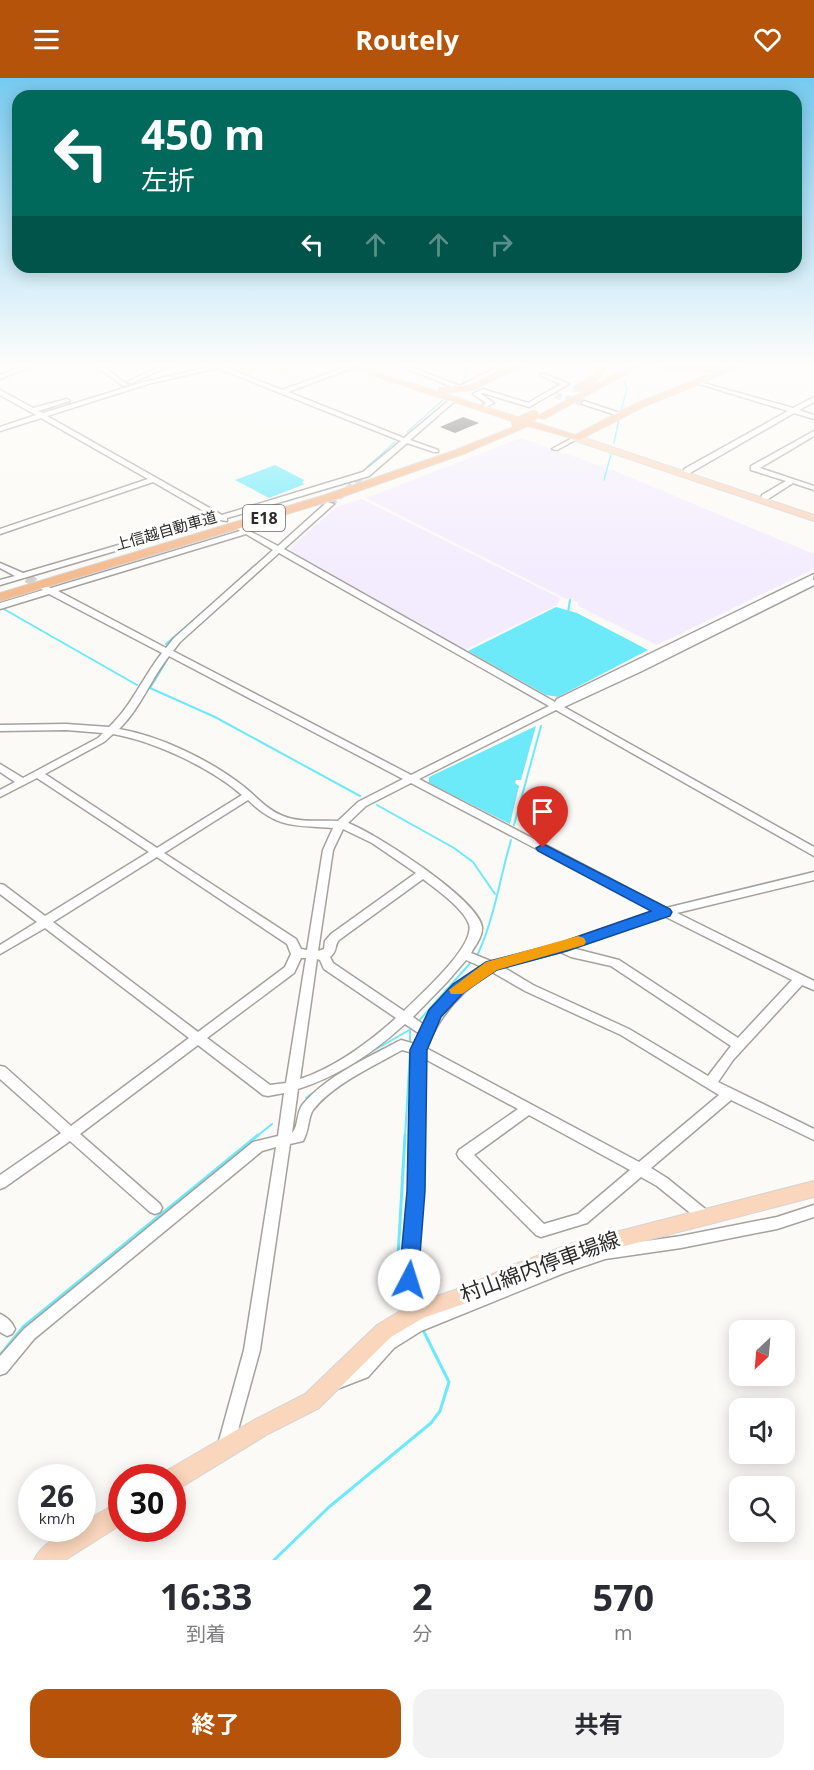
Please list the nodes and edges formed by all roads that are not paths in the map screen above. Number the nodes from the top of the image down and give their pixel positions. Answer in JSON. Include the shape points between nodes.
{"nodes":[{"id":1,"x":76,"y":435,"type":"edge"},
{"id":2,"x":394,"y":435,"type":"edge"},
{"id":3,"x":409,"y":435,"type":"edge"},
{"id":4,"x":490,"y":435,"type":"edge"},
{"id":5,"x":495,"y":435,"type":"edge"},
{"id":6,"x":572,"y":435,"type":"edge"},
{"id":7,"x":573,"y":435,"type":"edge"},
{"id":8,"x":582,"y":435,"type":"edge"},
{"id":9,"x":749,"y":435,"type":"edge"},
{"id":10,"x":810,"y":435,"type":"edge"},
{"id":11,"x":578,"y":437,"type":"junction"},
{"id":12,"x":404,"y":439,"type":"junction"},
{"id":13,"x":555,"y":449,"type":"dead end"},
{"id":14,"x":436,"y":451,"type":"dead end"},
{"id":15,"x":687,"y":471,"type":"junction"},
{"id":16,"x":155,"y":479,"type":"junction"},
{"id":17,"x":792,"y":480,"type":"junction"},
{"id":18,"x":814,"y":488,"type":"edge"},
{"id":19,"x":765,"y":496,"type":"junction"},
{"id":20,"x":330,"y":504,"type":"tunnel mouth"},
{"id":21,"x":814,"y":515,"type":"edge"},
{"id":22,"x":223,"y":519,"type":"junction"},
{"id":23,"x":0,"y":532,"type":"edge"},
{"id":24,"x":279,"y":551,"type":"junction"},
{"id":25,"x":0,"y":565,"type":"edge"},
{"id":26,"x":814,"y":576,"type":"edge"},
{"id":27,"x":24,"y":577,"type":"junction"},
{"id":28,"x":814,"y":582,"type":"edge"},
{"id":29,"x":0,"y":583,"type":"edge"},
{"id":30,"x":46,"y":589,"type":"junction"},
{"id":31,"x":0,"y":592,"type":"edge"},
{"id":32,"x":0,"y":597,"type":"edge"},
{"id":33,"x":0,"y":606,"type":"edge"},
{"id":34,"x":166,"y":651,"type":"junction"},
{"id":35,"x":555,"y":707,"type":"junction"},
{"id":36,"x":0,"y":728,"type":"edge"},
{"id":37,"x":111,"y":731,"type":"junction"},
{"id":38,"x":0,"y":767,"type":"edge"},
{"id":39,"x":38,"y":774,"type":"junction"},
{"id":40,"x":409,"y":779,"type":"junction"},
{"id":41,"x":22,"y":782,"type":"junction"},
{"id":42,"x":0,"y":794,"type":"edge"},
{"id":43,"x":249,"y":795,"type":"junction"},
{"id":44,"x":339,"y":825,"type":"junction"},
{"id":45,"x":814,"y":852,"type":"edge"},
{"id":46,"x":156,"y":853,"type":"junction"},
{"id":47,"x":422,"y":873,"type":"junction"},
{"id":48,"x":814,"y":876,"type":"edge"},
{"id":49,"x":0,"y":888,"type":"edge"},
{"id":50,"x":664,"y":912,"type":"junction"},
{"id":51,"x":45,"y":922,"type":"junction"},
{"id":52,"x":562,"y":947,"type":"junction"},
{"id":53,"x":0,"y":950,"type":"edge"},
{"id":54,"x":297,"y":954,"type":"junction"},
{"id":55,"x":318,"y":956,"type":"junction"},
{"id":56,"x":470,"y":957,"type":"junction"},
{"id":57,"x":492,"y":966,"type":"junction"},
{"id":58,"x":800,"y":979,"type":"junction"},
{"id":59,"x":814,"y":986,"type":"edge"},
{"id":60,"x":406,"y":1020,"type":"junction"},
{"id":61,"x":423,"y":1031,"type":"junction"},
{"id":62,"x":198,"y":1039,"type":"junction"},
{"id":63,"x":739,"y":1045,"type":"junction"},
{"id":64,"x":413,"y":1049,"type":"junction"},
{"id":65,"x":0,"y":1071,"type":"edge"},
{"id":66,"x":710,"y":1084,"type":"junction"},
{"id":67,"x":291,"y":1085,"type":"junction"},
{"id":68,"x":729,"y":1094,"type":"junction"},
{"id":69,"x":528,"y":1108,"type":"junction"},
{"id":70,"x":70,"y":1134,"type":"junction"},
{"id":71,"x":814,"y":1135,"type":"edge"},
{"id":72,"x":282,"y":1141,"type":"junction"},
{"id":73,"x":642,"y":1170,"type":"junction"},
{"id":74,"x":0,"y":1183,"type":"edge"},
{"id":75,"x":814,"y":1189,"type":"edge"},
{"id":76,"x":155,"y":1208,"type":"dead end"},
{"id":77,"x":814,"y":1210,"type":"edge"},
{"id":78,"x":704,"y":1216,"type":"junction"},
{"id":79,"x":415,"y":1295,"type":"dead end"},
{"id":80,"x":0,"y":1368,"type":"edge"},
{"id":81,"x":334,"y":1381,"type":"junction"},
{"id":82,"x":224,"y":1449,"type":"junction"},
{"id":83,"x":186,"y":1472,"type":"edge"},
{"id":84,"x":108,"y":1519,"type":"edge"},
{"id":85,"x":45,"y":1560,"type":"edge"}],
"edges":[{"from":1,"to":16,"type":"street"},
{"from":2,"to":12,"type":"street"},
{"from":3,"to":12,"type":"street"},
{"from":4,"to":31,"type":"highway","name":"上信越自動車道","number":"E18","via":[[347,487]]},
{"from":5,"to":32,"type":"highway","name":"上信越自動車道","number":"E18","via":[[362,487]]},
{"from":6,"to":11,"type":"highway"},
{"from":7,"to":11,"type":"highway"},
{"from":8,"to":11,"type":"highway"},
{"from":9,"to":15,"type":"street"},
{"from":10,"to":17,"type":"street","via":[[754,468]]},
{"from":11,"to":13,"type":"street"},
{"from":11,"to":15,"type":"main road"},
{"from":11,"to":21,"type":"main road"},
{"from":12,"to":14,"type":"street"},
{"from":12,"to":22,"type":"street","via":[[366,474]]},
{"from":15,"to":19,"type":"main road"},
{"from":16,"to":22,"type":"street"},
{"from":16,"to":23,"type":"street"},
{"from":17,"to":18,"type":"street"},
{"from":17,"to":19,"type":"street"},
{"from":19,"to":21,"type":"main road"},
{"from":20,"to":24,"type":"street"},
{"from":22,"to":27,"type":"street"},
{"from":24,"to":30,"type":"street","via":[[243,530]]},
{"from":24,"to":34,"type":"street"},
{"from":24,"to":35,"type":"street"},
{"from":25,"to":27,"type":"street"},
{"from":26,"to":35,"type":"street","via":[[625,667]]},
{"from":27,"to":29,"type":"street"},
{"from":28,"to":35,"type":"street"},
{"from":30,"to":33,"type":"street"},
{"from":30,"to":34,"type":"street"},
{"from":34,"to":37,"type":"street","via":[[125,718]]},
{"from":34,"to":40,"type":"street"},
{"from":35,"to":40,"type":"street"},
{"from":35,"to":45,"type":"street"},
{"from":36,"to":37,"type":"street","via":[[51,726]]},
{"from":37,"to":39,"type":"street","via":[[78,754]]},
{"from":37,"to":43,"type":"street","via":[[133,735],[192,760]]},
{"from":38,"to":41,"type":"street"},
{"from":39,"to":41,"type":"street"},
{"from":39,"to":46,"type":"street"},
{"from":40,"to":44,"type":"street","via":[[362,804]]},
{"from":40,"to":50,"type":"street"},
{"from":41,"to":42,"type":"street"},
{"from":43,"to":44,"type":"street","via":[[271,815],[286,821]]},
{"from":43,"to":46,"type":"street"},
{"from":44,"to":47,"type":"street","via":[[390,848]]},
{"from":44,"to":55,"type":"street","via":[[328,850]]},
{"from":46,"to":51,"type":"street"},
{"from":46,"to":54,"type":"street","via":[[292,942]]},
{"from":47,"to":55,"type":"street","via":[[335,937],[330,951]]},
{"from":47,"to":56,"type":"street","via":[[472,917],[476,925]]},
{"from":48,"to":50,"type":"street"},
{"from":49,"to":51,"type":"street"},
{"from":50,"to":52,"type":"street"},
{"from":50,"to":58,"type":"street"},
{"from":51,"to":53,"type":"street"},
{"from":51,"to":62,"type":"street"},
{"from":52,"to":57,"type":"street"},
{"from":52,"to":63,"type":"street","via":[[571,953],[615,963]]},
{"from":54,"to":55,"type":"street"},
{"from":54,"to":62,"type":"street","via":[[290,970]]},
{"from":55,"to":60,"type":"street"},
{"from":55,"to":67,"type":"street"},
{"from":56,"to":57,"type":"street"},
{"from":56,"to":60,"type":"street"},
{"from":57,"to":61,"type":"street","via":[[459,988]]},
{"from":57,"to":66,"type":"street","via":[[625,1032]]},
{"from":58,"to":59,"type":"street"},
{"from":58,"to":63,"type":"street"},
{"from":60,"to":61,"type":"street"},
{"from":60,"to":67,"type":"street","via":[[317,1080]]},
{"from":61,"to":64,"type":"street"},
{"from":62,"to":67,"type":"street","via":[[268,1091]]},
{"from":62,"to":70,"type":"street"},
{"from":63,"to":66,"type":"street"},
{"from":64,"to":69,"type":"street"},
{"from":64,"to":72,"type":"street","via":[[401,1045],[313,1102],[304,1112],[302,1132]]},
{"from":64,"to":79,"type":"street","via":[[416,1191],[409,1280]]},
{"from":65,"to":70,"type":"street"},
{"from":66,"to":68,"type":"street"},
{"from":67,"to":72,"type":"street"},
{"from":68,"to":71,"type":"street"},
{"from":68,"to":73,"type":"street"},
{"from":69,"to":73,"type":"street"},
{"from":69,"to":73,"type":"street","via":[[464,1154],[541,1231],[582,1218]]},
{"from":70,"to":74,"type":"street"},
{"from":70,"to":76,"type":"street"},
{"from":72,"to":80,"type":"street","via":[[266,1143],[250,1153],[29,1334]]},
{"from":72,"to":82,"type":"street","via":[[252,1350]]},
{"from":73,"to":78,"type":"street"},
{"from":75,"to":78,"type":"main road","name":"村山綿内停車場線"},
{"from":77,"to":81,"type":"street","via":[[777,1223],[605,1253],[561,1268],[416,1326],[389,1343],[362,1372]]},
{"from":78,"to":81,"type":"main road","name":"村山綿内停車場線","via":[[573,1251],[417,1311],[384,1331]]},
{"from":81,"to":82,"type":"main road","name":"村山綿内停車場線","via":[[312,1401]]},
{"from":82,"to":83,"type":"main road","name":"村山綿内停車場線"},
{"from":84,"to":85,"type":"main road"}]}
